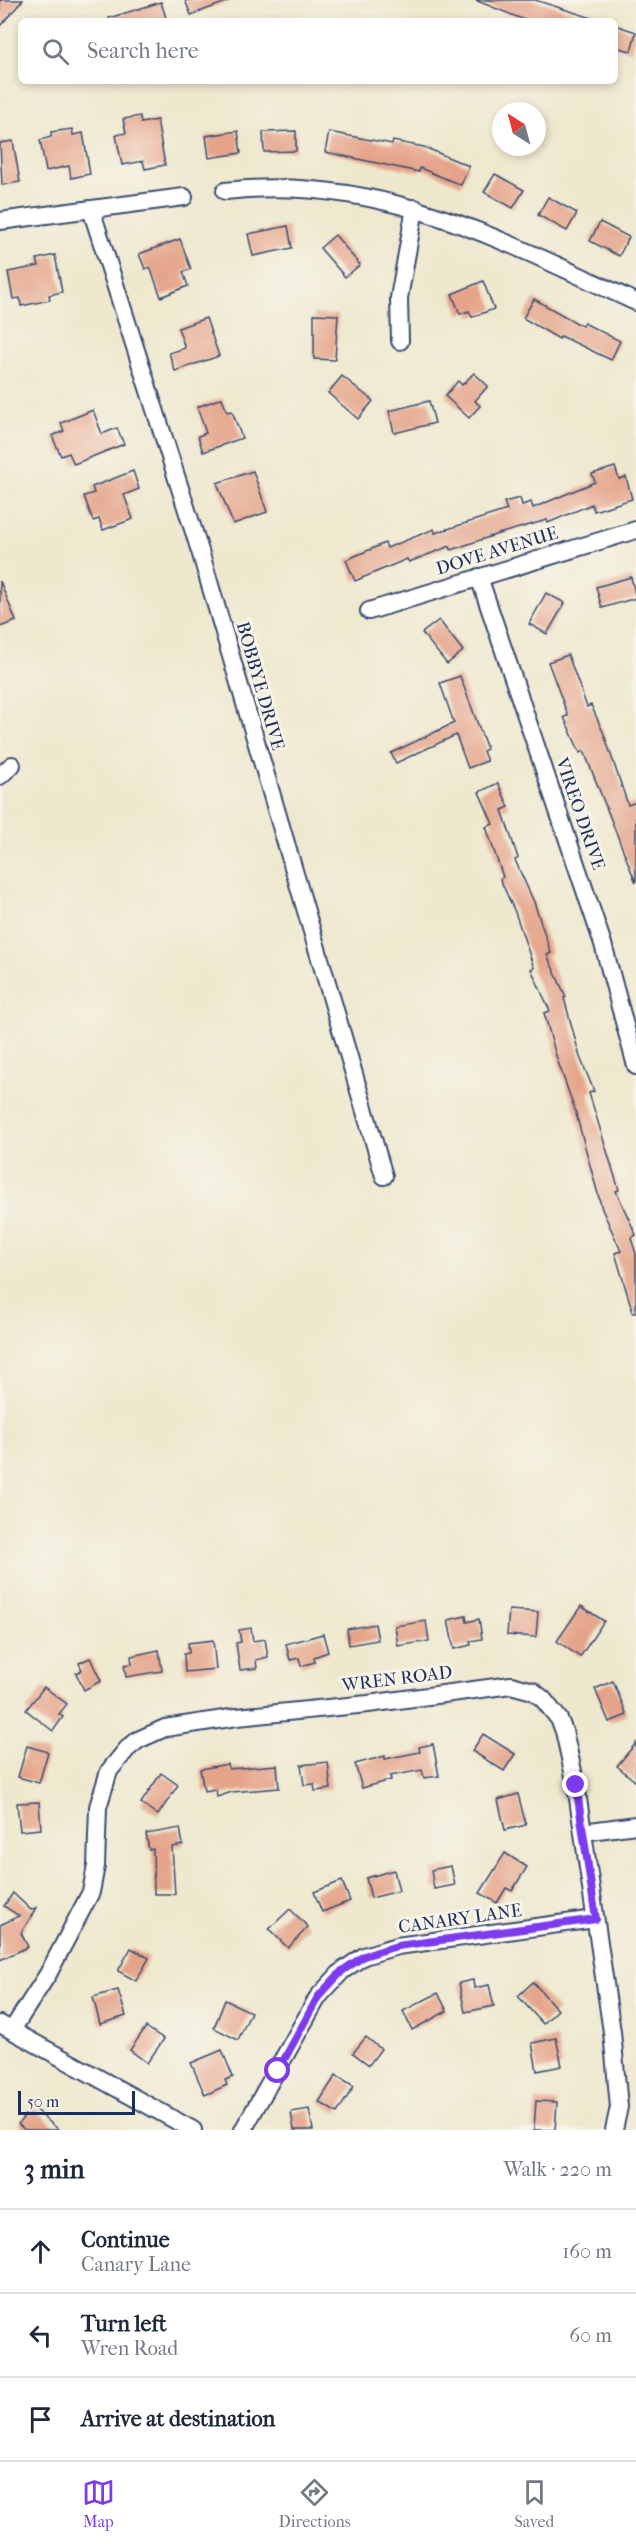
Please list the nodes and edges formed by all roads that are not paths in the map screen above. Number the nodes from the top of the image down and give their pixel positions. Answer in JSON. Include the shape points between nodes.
{"nodes":[{"id":1,"x":225,"y":191,"type":"dead end"},
{"id":2,"x":184,"y":196,"type":"dead end"},
{"id":3,"x":91,"y":208,"type":"junction"},
{"id":4,"x":415,"y":208,"type":"junction"},
{"id":5,"x":0,"y":221,"type":"edge"},
{"id":6,"x":636,"y":302,"type":"edge"},
{"id":7,"x":400,"y":341,"type":"dead end"},
{"id":8,"x":636,"y":530,"type":"edge"},
{"id":9,"x":479,"y":577,"type":"junction"},
{"id":10,"x":369,"y":611,"type":"dead end"},
{"id":11,"x":636,"y":1066,"type":"edge"},
{"id":12,"x":384,"y":1176,"type":"dead end"},
{"id":13,"x":636,"y":1825,"type":"edge"},
{"id":14,"x":583,"y":1832,"type":"junction"},
{"id":15,"x":596,"y":1919,"type":"junction"},
{"id":16,"x":6,"y":2027,"type":"edge"},
{"id":17,"x":193,"y":2130,"type":"edge"},
{"id":18,"x":243,"y":2130,"type":"edge"},
{"id":19,"x":614,"y":2130,"type":"edge"}],
"edges":[{"from":1,"to":4,"type":"street","via":[[312,188]]},
{"from":2,"to":3,"type":"street"},
{"from":3,"to":5,"type":"street"},
{"from":3,"to":12,"type":"street","name":"BOBBYE DRIVE","via":[[200,551]]},
{"from":4,"to":6,"type":"street","via":[[487,233]]},
{"from":4,"to":7,"type":"street","via":[[399,298]]},
{"from":8,"to":9,"type":"street","name":"DOVE AVENUE"},
{"from":9,"to":10,"type":"street","name":"DOVE AVENUE"},
{"from":9,"to":11,"type":"street","name":"VIREO DRIVE","via":[[603,944]]},
{"from":13,"to":14,"type":"street"},
{"from":14,"to":15,"type":"street","name":"WREN ROAD"},
{"from":14,"to":16,"type":"street","name":"WREN ROAD","via":[[559,1719],[543,1699],[521,1687],[511,1685],[165,1728],[138,1740],[109,1771],[98,1807],[91,1892],[48,1974]]},
{"from":15,"to":18,"type":"street","name":"CANARY LANE","via":[[397,1946],[364,1956],[342,1971],[318,1997]]},
{"from":15,"to":19,"type":"street","name":"WREN ROAD","via":[[618,2092]]},
{"from":16,"to":17,"type":"street"}]}
